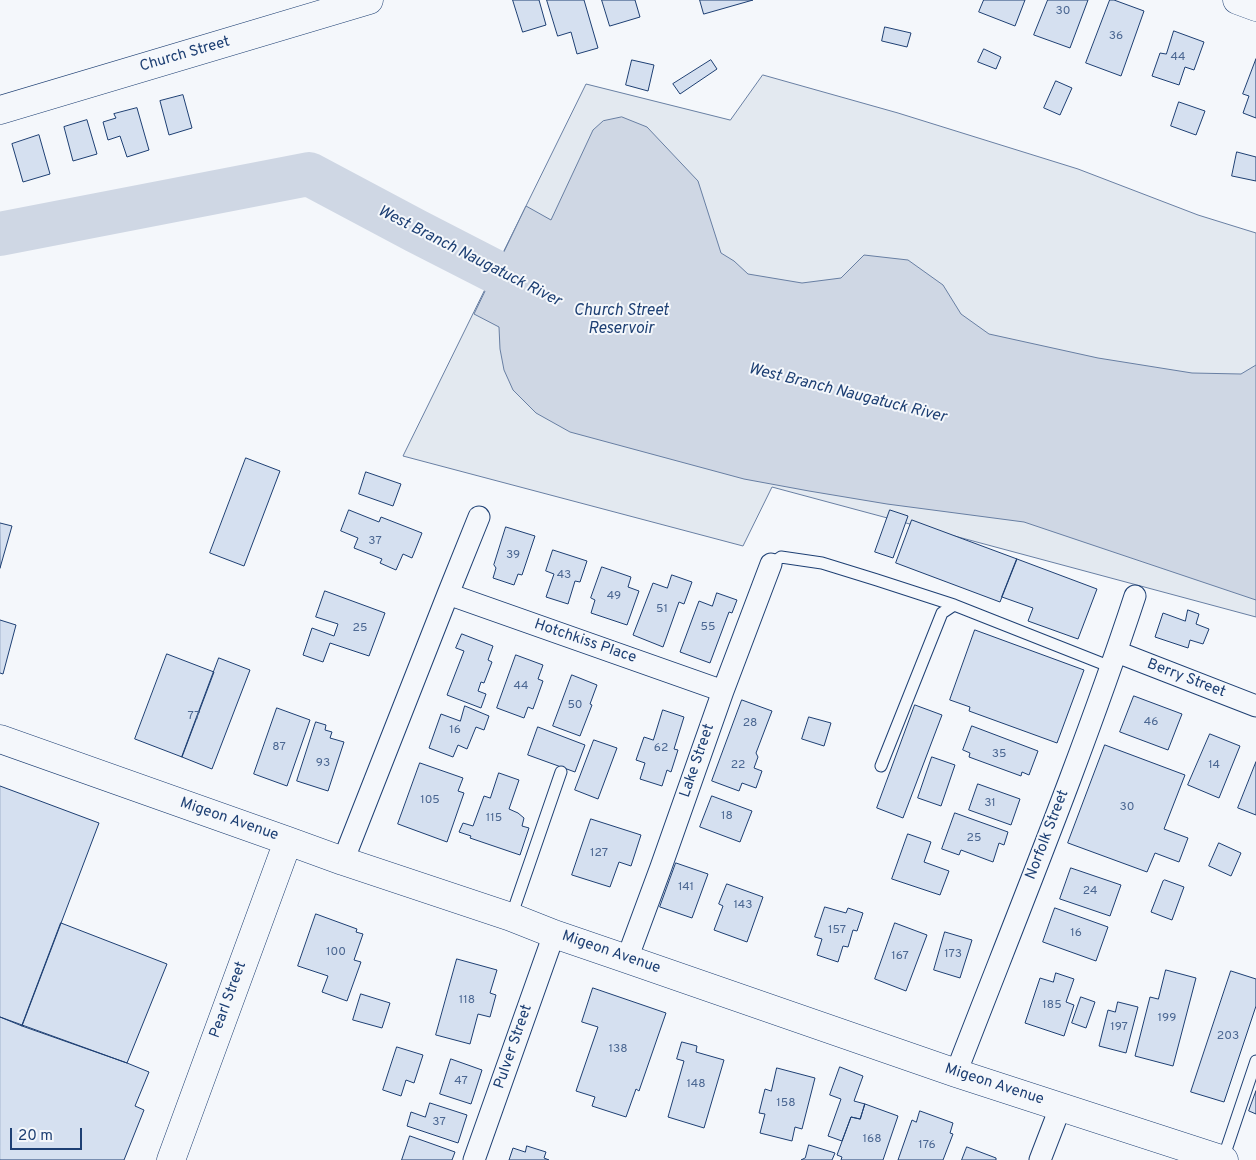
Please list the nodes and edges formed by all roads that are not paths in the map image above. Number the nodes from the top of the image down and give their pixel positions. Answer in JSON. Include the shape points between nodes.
{"nodes":[{"id":1,"x":369,"y":0,"type":"edge"},
{"id":2,"x":1238,"y":0,"type":"edge"},
{"id":3,"x":1256,"y":7,"type":"edge"},
{"id":4,"x":0,"y":110,"type":"edge"},
{"id":5,"x":479,"y":517,"type":"dead end"},
{"id":6,"x":770,"y":564,"type":"joint"},
{"id":7,"x":448,"y":594,"type":"junction"},
{"id":8,"x":1135,"y":596,"type":"dead end"},
{"id":9,"x":954,"y":605,"type":"junction"},
{"id":10,"x":1114,"y":659,"type":"junction"},
{"id":11,"x":723,"y":691,"type":"junction"},
{"id":12,"x":1256,"y":706,"type":"edge"},
{"id":13,"x":0,"y":739,"type":"edge"},
{"id":14,"x":881,"y":766,"type":"dead end"},
{"id":15,"x":560,"y":772,"type":"dead end"},
{"id":16,"x":288,"y":841,"type":"junction"},
{"id":17,"x":343,"y":861,"type":"junction"},
{"id":18,"x":511,"y":917,"type":"junction"},
{"id":19,"x":554,"y":934,"type":"junction"},
{"id":20,"x":627,"y":958,"type":"junction"},
{"id":21,"x":1256,"y":1061,"type":"edge"},
{"id":22,"x":956,"y":1073,"type":"junction"},
{"id":23,"x":1060,"y":1108,"type":"junction"},
{"id":24,"x":171,"y":1160,"type":"edge"},
{"id":25,"x":474,"y":1160,"type":"edge"},
{"id":26,"x":1040,"y":1160,"type":"edge"},
{"id":27,"x":1224,"y":1160,"type":"edge"}],
"edges":[{"from":1,"to":4,"type":"main road","name":"Church Street"},
{"from":2,"to":3,"type":"main road"},
{"from":5,"to":7,"type":"street"},
{"from":6,"to":9,"type":"lane","via":[[780,557],[822,563]]},
{"from":6,"to":11,"type":"street","name":"Lake Street"},
{"from":7,"to":11,"type":"street","name":"Hotchkiss Place"},
{"from":7,"to":17,"type":"street"},
{"from":8,"to":10,"type":"street","name":"Norfolk Street"},
{"from":9,"to":10,"type":"lane"},
{"from":9,"to":14,"type":"lane","via":[[942,613]]},
{"from":10,"to":12,"type":"street","name":"Berry Street"},
{"from":10,"to":22,"type":"street","name":"Norfolk Street"},
{"from":11,"to":20,"type":"street","name":"Lake Street"},
{"from":13,"to":16,"type":"main road","name":"Migeon Avenue"},
{"from":15,"to":18,"type":"lane"},
{"from":16,"to":17,"type":"main road","name":"Migeon Avenue"},
{"from":16,"to":24,"type":"main road","name":"Pearl Street"},
{"from":17,"to":18,"type":"main road","name":"Migeon Avenue"},
{"from":18,"to":19,"type":"main road","name":"Migeon Avenue"},
{"from":19,"to":20,"type":"main road","name":"Migeon Avenue"},
{"from":19,"to":25,"type":"street","name":"Pulver Street"},
{"from":20,"to":22,"type":"main road","name":"Migeon Avenue"},
{"from":21,"to":27,"type":"lane"},
{"from":22,"to":23,"type":"main road","name":"Migeon Avenue"},
{"from":23,"to":26,"type":"street"},
{"from":23,"to":27,"type":"main road","name":"Migeon Avenue"}]}
